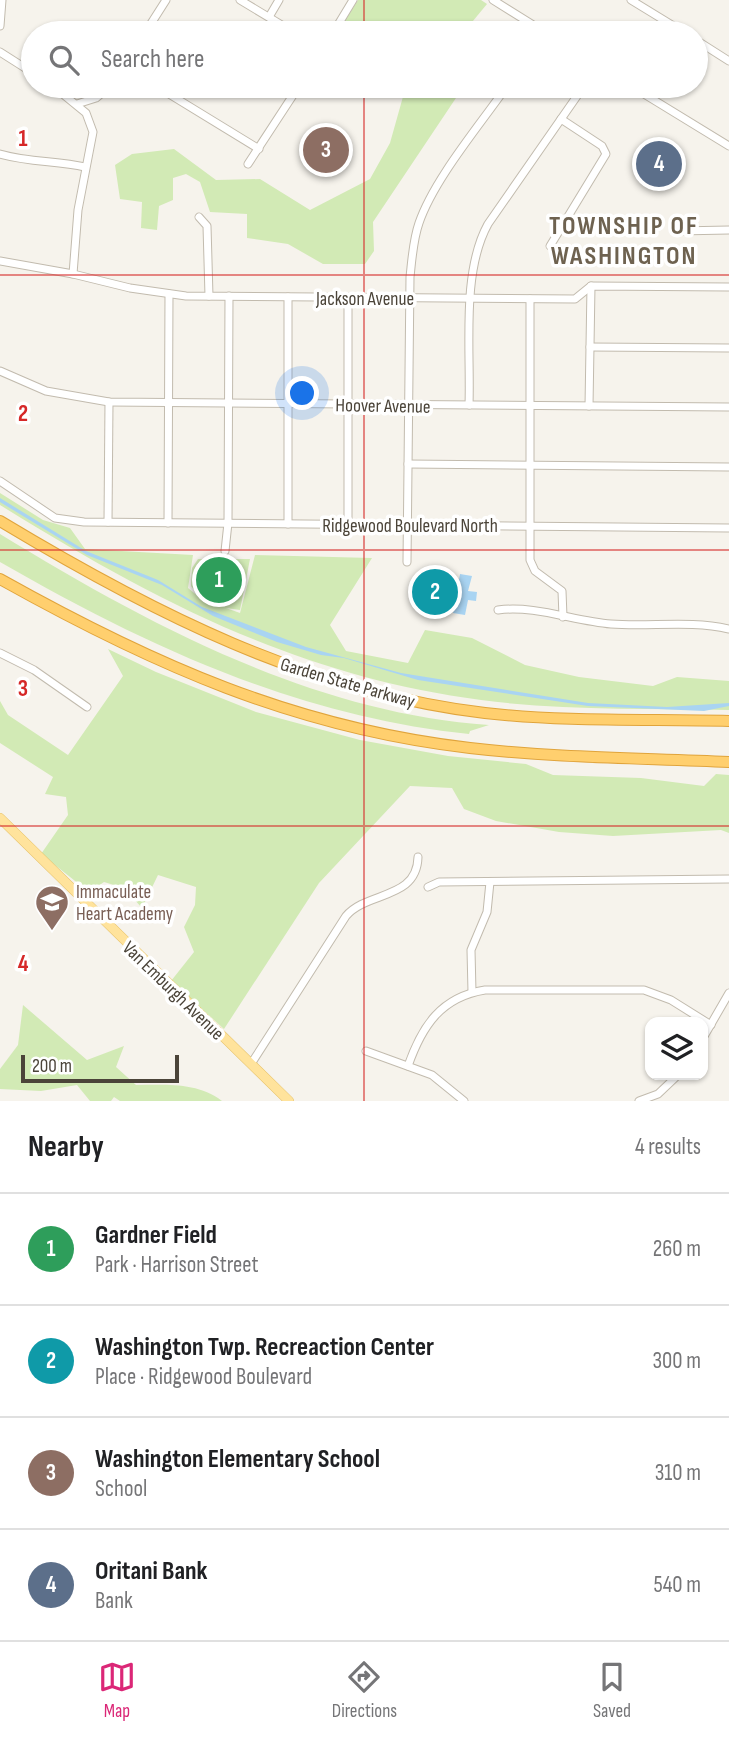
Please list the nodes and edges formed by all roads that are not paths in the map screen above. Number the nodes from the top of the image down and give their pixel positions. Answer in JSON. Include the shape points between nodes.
{"nodes":[{"id":1,"x":2,"y":0,"type":"edge"},
{"id":2,"x":166,"y":0,"type":"edge"},
{"id":3,"x":240,"y":0,"type":"edge"},
{"id":4,"x":279,"y":0,"type":"edge"},
{"id":5,"x":353,"y":0,"type":"edge"},
{"id":6,"x":493,"y":0,"type":"edge"},
{"id":7,"x":631,"y":0,"type":"edge"},
{"id":8,"x":269,"y":17,"type":"junction"},
{"id":9,"x":153,"y":21,"type":"edge"},
{"id":10,"x":276,"y":21,"type":"edge"},
{"id":11,"x":340,"y":21,"type":"edge"},
{"id":12,"x":525,"y":21,"type":"edge"},
{"id":13,"x":665,"y":21,"type":"edge"},
{"id":14,"x":0,"y":26,"type":"edge"},
{"id":15,"x":708,"y":48,"type":"edge"},
{"id":16,"x":0,"y":52,"type":"edge"},
{"id":17,"x":729,"y":61,"type":"edge"},
{"id":18,"x":21,"y":65,"type":"edge"},
{"id":19,"x":69,"y":98,"type":"edge"},
{"id":20,"x":96,"y":98,"type":"edge"},
{"id":21,"x":176,"y":98,"type":"edge"},
{"id":22,"x":291,"y":98,"type":"edge"},
{"id":23,"x":499,"y":98,"type":"edge"},
{"id":24,"x":576,"y":98,"type":"edge"},
{"id":25,"x":651,"y":98,"type":"edge"},
{"id":26,"x":77,"y":104,"type":"junction"},
{"id":27,"x":561,"y":119,"type":"junction"},
{"id":28,"x":729,"y":146,"type":"edge"},
{"id":29,"x":259,"y":149,"type":"junction"},
{"id":30,"x":0,"y":155,"type":"edge"},
{"id":31,"x":247,"y":164,"type":"dead end"},
{"id":32,"x":85,"y":167,"type":"junction"},
{"id":33,"x":199,"y":217,"type":"dead end"},
{"id":34,"x":729,"y":230,"type":"edge"},
{"id":35,"x":678,"y":231,"type":"dead end"},
{"id":36,"x":550,"y":246,"type":"dead end"},
{"id":37,"x":0,"y":261,"type":"edge"},
{"id":38,"x":73,"y":274,"type":"junction"},
{"id":39,"x":591,"y":286,"type":"junction"},
{"id":40,"x":729,"y":287,"type":"edge"},
{"id":41,"x":169,"y":294,"type":"junction"},
{"id":42,"x":209,"y":296,"type":"junction"},
{"id":43,"x":229,"y":296,"type":"junction"},
{"id":44,"x":288,"y":297,"type":"junction"},
{"id":45,"x":348,"y":297,"type":"junction"},
{"id":46,"x":410,"y":298,"type":"junction"},
{"id":47,"x":472,"y":298,"type":"junction"},
{"id":48,"x":530,"y":299,"type":"junction"},
{"id":49,"x":590,"y":348,"type":"junction"},
{"id":50,"x":729,"y":348,"type":"edge"},
{"id":51,"x":0,"y":371,"type":"edge"},
{"id":52,"x":109,"y":402,"type":"junction"},
{"id":53,"x":168,"y":403,"type":"junction"},
{"id":54,"x":229,"y":403,"type":"junction"},
{"id":55,"x":288,"y":404,"type":"junction"},
{"id":56,"x":348,"y":404,"type":"junction"},
{"id":57,"x":409,"y":405,"type":"junction"},
{"id":58,"x":470,"y":405,"type":"junction"},
{"id":59,"x":530,"y":406,"type":"junction"},
{"id":60,"x":589,"y":406,"type":"junction"},
{"id":61,"x":729,"y":407,"type":"edge"},
{"id":62,"x":408,"y":464,"type":"junction"},
{"id":63,"x":530,"y":465,"type":"junction"},
{"id":64,"x":729,"y":467,"type":"edge"},
{"id":65,"x":0,"y":481,"type":"edge"},
{"id":66,"x":0,"y":521,"type":"edge"},
{"id":67,"x":108,"y":522,"type":"junction"},
{"id":68,"x":168,"y":523,"type":"junction"},
{"id":69,"x":228,"y":523,"type":"junction"},
{"id":70,"x":288,"y":524,"type":"junction"},
{"id":71,"x":348,"y":525,"type":"junction"},
{"id":72,"x":407,"y":525,"type":"junction"},
{"id":73,"x":530,"y":526,"type":"junction"},
{"id":74,"x":729,"y":528,"type":"edge"},
{"id":75,"x":225,"y":551,"type":"dead end"},
{"id":76,"x":407,"y":562,"type":"dead end"},
{"id":77,"x":0,"y":579,"type":"edge"},
{"id":78,"x":498,"y":610,"type":"dead end"},
{"id":79,"x":563,"y":617,"type":"junction"},
{"id":80,"x":729,"y":629,"type":"edge"},
{"id":81,"x":0,"y":653,"type":"edge"},
{"id":82,"x":87,"y":707,"type":"dead end"},
{"id":83,"x":729,"y":721,"type":"edge"},
{"id":84,"x":729,"y":762,"type":"edge"},
{"id":85,"x":0,"y":818,"type":"edge"},
{"id":86,"x":418,"y":857,"type":"dead end"},
{"id":87,"x":729,"y":879,"type":"edge"},
{"id":88,"x":490,"y":882,"type":"junction"},
{"id":89,"x":428,"y":887,"type":"dead end"},
{"id":90,"x":472,"y":992,"type":"junction"},
{"id":91,"x":729,"y":993,"type":"edge"},
{"id":92,"x":711,"y":1025,"type":"junction"},
{"id":93,"x":708,"y":1030,"type":"edge"},
{"id":94,"x":366,"y":1051,"type":"dead end"},
{"id":95,"x":251,"y":1064,"type":"junction"},
{"id":96,"x":408,"y":1066,"type":"junction"},
{"id":97,"x":673,"y":1080,"type":"edge"},
{"id":98,"x":289,"y":1101,"type":"edge"},
{"id":99,"x":464,"y":1101,"type":"edge"},
{"id":100,"x":639,"y":1101,"type":"edge"}],
"edges":[{"from":1,"to":14,"type":"street"},
{"from":2,"to":9,"type":"street"},
{"from":3,"to":8,"type":"street"},
{"from":4,"to":8,"type":"street"},
{"from":5,"to":11,"type":"street"},
{"from":6,"to":12,"type":"street"},
{"from":7,"to":13,"type":"street"},
{"from":8,"to":10,"type":"street"},
{"from":15,"to":17,"type":"street"},
{"from":16,"to":18,"type":"street"},
{"from":19,"to":26,"type":"street"},
{"from":20,"to":26,"type":"street"},
{"from":21,"to":29,"type":"street"},
{"from":22,"to":29,"type":"street"},
{"from":23,"to":46,"type":"street","via":[[422,215],[412,258]]},
{"from":24,"to":27,"type":"street"},
{"from":25,"to":28,"type":"street"},
{"from":26,"to":32,"type":"street","via":[[93,132]]},
{"from":27,"to":36,"type":"street","via":[[602,146],[606,155]]},
{"from":27,"to":47,"type":"street","via":[[482,235],[472,267]]},
{"from":29,"to":31,"type":"street"},
{"from":30,"to":32,"type":"street"},
{"from":32,"to":38,"type":"street"},
{"from":33,"to":42,"type":"street","via":[[207,226]]},
{"from":34,"to":35,"type":"street"},
{"from":37,"to":38,"type":"street","name":"Jackson Avenue"},
{"from":38,"to":41,"type":"street","name":"Jackson Avenue"},
{"from":39,"to":40,"type":"street","name":"Jackson Avenue"},
{"from":39,"to":48,"type":"street","name":"Jackson Avenue","via":[[575,299]]},
{"from":39,"to":49,"type":"street"},
{"from":41,"to":42,"type":"street","name":"Jackson Avenue"},
{"from":41,"to":53,"type":"street"},
{"from":42,"to":43,"type":"street","name":"Jackson Avenue"},
{"from":43,"to":44,"type":"street","name":"Jackson Avenue"},
{"from":43,"to":54,"type":"street"},
{"from":44,"to":45,"type":"street","name":"Jackson Avenue"},
{"from":44,"to":55,"type":"street"},
{"from":45,"to":46,"type":"street","name":"Jackson Avenue"},
{"from":45,"to":56,"type":"street"},
{"from":46,"to":47,"type":"street","name":"Jackson Avenue"},
{"from":46,"to":57,"type":"street"},
{"from":47,"to":48,"type":"street","name":"Jackson Avenue"},
{"from":47,"to":58,"type":"street"},
{"from":48,"to":59,"type":"street"},
{"from":49,"to":50,"type":"street"},
{"from":49,"to":60,"type":"street"},
{"from":51,"to":52,"type":"street","name":"Hoover Avenue","via":[[46,391]]},
{"from":52,"to":53,"type":"street","name":"Hoover Avenue"},
{"from":52,"to":67,"type":"street"},
{"from":53,"to":54,"type":"street","name":"Hoover Avenue"},
{"from":53,"to":68,"type":"street"},
{"from":54,"to":55,"type":"street","name":"Hoover Avenue"},
{"from":54,"to":69,"type":"street"},
{"from":55,"to":56,"type":"street","name":"Hoover Avenue"},
{"from":55,"to":70,"type":"street"},
{"from":56,"to":57,"type":"street","name":"Hoover Avenue"},
{"from":56,"to":71,"type":"street"},
{"from":57,"to":58,"type":"street","name":"Hoover Avenue"},
{"from":57,"to":62,"type":"street"},
{"from":58,"to":59,"type":"street","name":"Hoover Avenue"},
{"from":59,"to":60,"type":"street","name":"Hoover Avenue"},
{"from":59,"to":63,"type":"street"},
{"from":60,"to":61,"type":"street","name":"Hoover Avenue"},
{"from":62,"to":63,"type":"street"},
{"from":62,"to":72,"type":"street"},
{"from":63,"to":64,"type":"street"},
{"from":63,"to":73,"type":"street"},
{"from":65,"to":67,"type":"street","name":"Ridgewood Boulevard North","via":[[55,518]]},
{"from":66,"to":83,"type":"highway","name":"Garden State Parkway","via":[[201,631],[271,661],[354,688],[504,715]]},
{"from":67,"to":68,"type":"street","name":"Ridgewood Boulevard North"},
{"from":68,"to":69,"type":"street","name":"Ridgewood Boulevard North"},
{"from":69,"to":70,"type":"street","name":"Ridgewood Boulevard North"},
{"from":69,"to":75,"type":"street"},
{"from":70,"to":71,"type":"street","name":"Ridgewood Boulevard North"},
{"from":71,"to":72,"type":"street","name":"Ridgewood Boulevard North"},
{"from":72,"to":73,"type":"street","name":"Ridgewood Boulevard North"},
{"from":72,"to":76,"type":"street"},
{"from":73,"to":74,"type":"street","name":"Ridgewood Boulevard North"},
{"from":73,"to":79,"type":"street","via":[[532,566],[562,592]]},
{"from":77,"to":84,"type":"highway","name":"Garden State Parkway","via":[[173,669],[337,724],[469,748]]},
{"from":78,"to":79,"type":"street"},
{"from":79,"to":80,"type":"street","via":[[609,624]]},
{"from":81,"to":82,"type":"street"},
{"from":85,"to":95,"type":"main road","name":"Van Emburgh Avenue"},
{"from":86,"to":95,"type":"street","via":[[416,871],[403,887],[362,902],[346,916]]},
{"from":87,"to":88,"type":"street"},
{"from":88,"to":89,"type":"street","via":[[439,882]]},
{"from":88,"to":90,"type":"street","via":[[487,912],[471,950]]},
{"from":90,"to":92,"type":"street","via":[[644,990],[671,1000]]},
{"from":90,"to":96,"type":"street","via":[[455,999],[430,1020]]},
{"from":91,"to":92,"type":"street"},
{"from":92,"to":93,"type":"street"},
{"from":94,"to":96,"type":"street"},
{"from":95,"to":98,"type":"main road","name":"Van Emburgh Avenue"},
{"from":96,"to":99,"type":"street","via":[[441,1080]]},
{"from":97,"to":100,"type":"street","via":[[658,1094]]}]}
